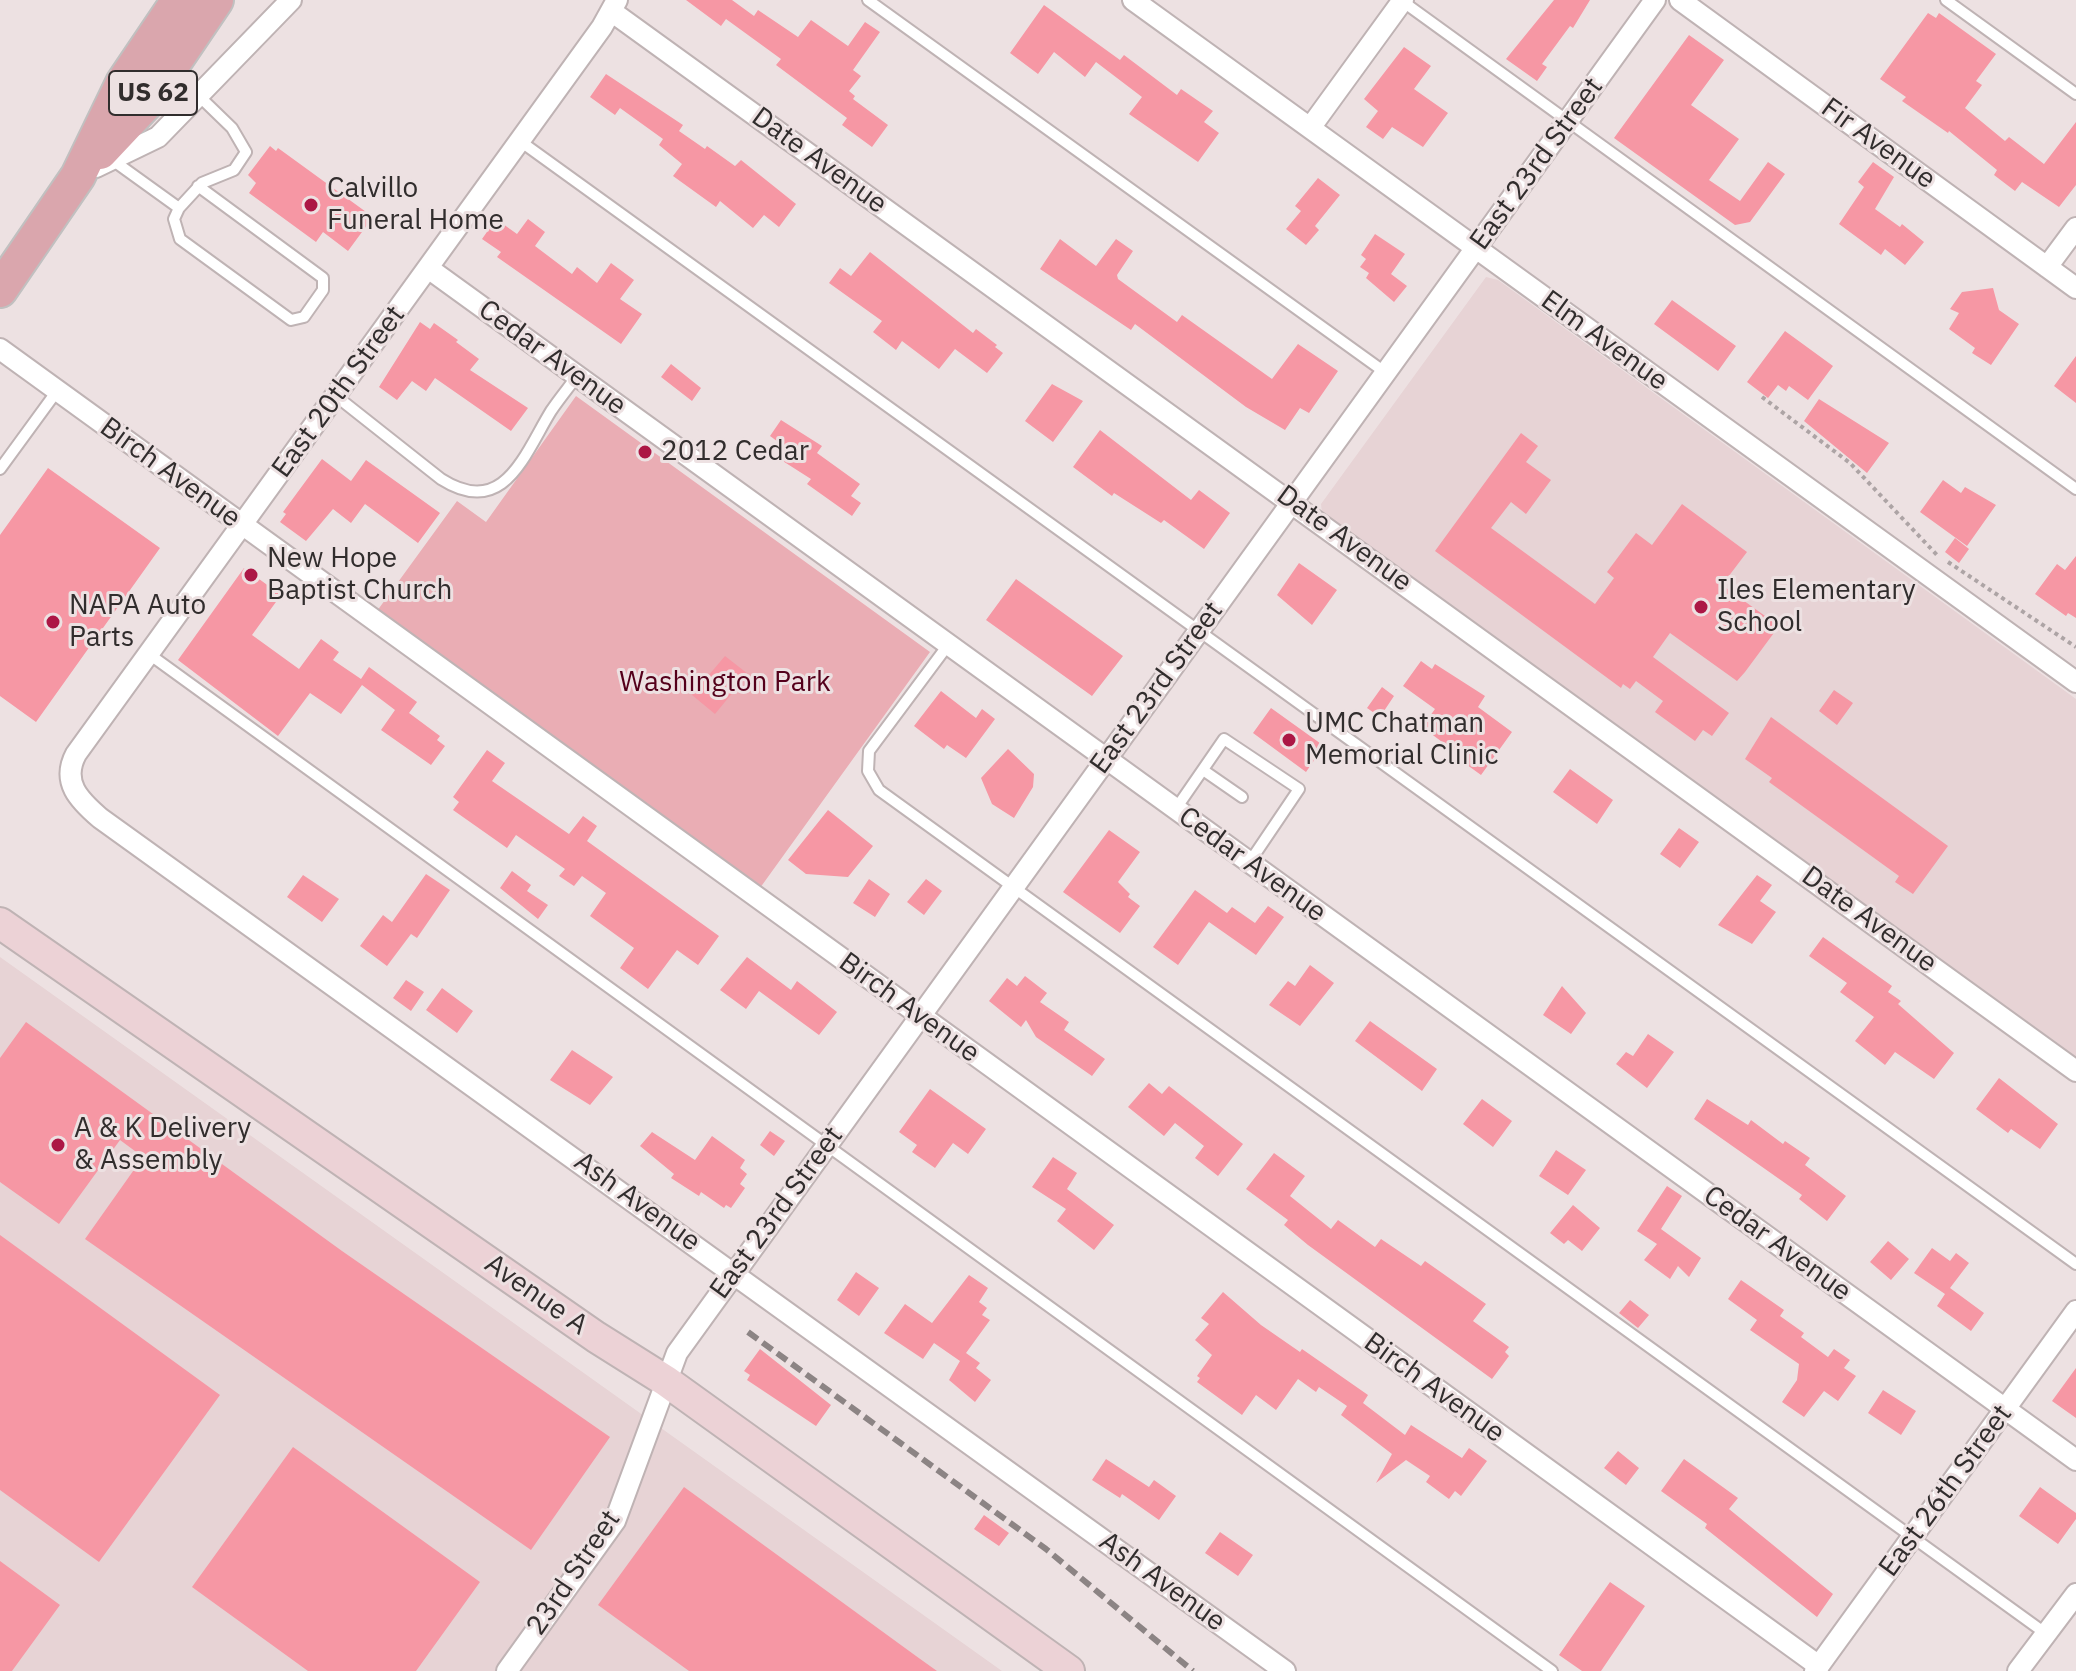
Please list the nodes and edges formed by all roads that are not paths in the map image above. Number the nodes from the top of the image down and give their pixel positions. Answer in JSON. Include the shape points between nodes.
{"nodes":[{"id":1,"x":179,"y":0,"type":"edge"},
{"id":2,"x":216,"y":0,"type":"edge"},
{"id":3,"x":291,"y":0,"type":"edge"},
{"id":4,"x":868,"y":0,"type":"edge"},
{"id":5,"x":1133,"y":0,"type":"edge"},
{"id":6,"x":1402,"y":0,"type":"edge"},
{"id":7,"x":1655,"y":0,"type":"edge"},
{"id":8,"x":1680,"y":0,"type":"edge"},
{"id":9,"x":1946,"y":0,"type":"edge"},
{"id":10,"x":614,"y":5,"type":"edge"},
{"id":11,"x":2076,"y":94,"type":"edge"},
{"id":12,"x":200,"y":97,"type":"junction"},
{"id":13,"x":1567,"y":122,"type":"junction"},
{"id":14,"x":1310,"y":128,"type":"junction"},
{"id":15,"x":520,"y":141,"type":"junction"},
{"id":16,"x":111,"y":159,"type":"junction"},
{"id":17,"x":78,"y":176,"type":"junction"},
{"id":18,"x":198,"y":186,"type":"junction"},
{"id":19,"x":179,"y":208,"type":"junction"},
{"id":20,"x":2076,"y":228,"type":"edge"},
{"id":21,"x":1476,"y":248,"type":"junction"},
{"id":22,"x":2047,"y":267,"type":"junction"},
{"id":23,"x":428,"y":268,"type":"junction"},
{"id":24,"x":2076,"y":288,"type":"edge"},
{"id":25,"x":0,"y":290,"type":"edge"},
{"id":26,"x":0,"y":349,"type":"edge"},
{"id":27,"x":1386,"y":373,"type":"junction"},
{"id":28,"x":577,"y":376,"type":"junction"},
{"id":29,"x":57,"y":391,"type":"junction"},
{"id":30,"x":336,"y":396,"type":"junction"},
{"id":31,"x":0,"y":469,"type":"edge"},
{"id":32,"x":2076,"y":489,"type":"edge"},
{"id":33,"x":1293,"y":502,"type":"junction"},
{"id":34,"x":242,"y":526,"type":"junction"},
{"id":35,"x":1198,"y":632,"type":"junction"},
{"id":36,"x":948,"y":645,"type":"junction"},
{"id":37,"x":149,"y":654,"type":"junction"},
{"id":38,"x":2076,"y":682,"type":"edge"},
{"id":39,"x":1106,"y":759,"type":"junction"},
{"id":40,"x":1203,"y":770,"type":"junction"},
{"id":41,"x":71,"y":786,"type":"joint"},
{"id":42,"x":1242,"y":797,"type":"dead end"},
{"id":43,"x":1175,"y":810,"type":"junction"},
{"id":44,"x":1249,"y":863,"type":"junction"},
{"id":45,"x":1013,"y":887,"type":"junction"},
{"id":46,"x":0,"y":923,"type":"edge"},
{"id":47,"x":920,"y":1015,"type":"junction"},
{"id":48,"x":2076,"y":1071,"type":"edge"},
{"id":49,"x":827,"y":1143,"type":"junction"},
{"id":50,"x":2076,"y":1264,"type":"edge"},
{"id":51,"x":734,"y":1272,"type":"junction"},
{"id":52,"x":2076,"y":1311,"type":"edge"},
{"id":53,"x":666,"y":1381,"type":"junction"},
{"id":54,"x":2006,"y":1408,"type":"junction"},
{"id":55,"x":2076,"y":1460,"type":"edge"},
{"id":56,"x":1912,"y":1537,"type":"junction"},
{"id":57,"x":2076,"y":1594,"type":"edge"},
{"id":58,"x":2045,"y":1633,"type":"junction"},
{"id":59,"x":1817,"y":1668,"type":"edge"},
{"id":60,"x":507,"y":1671,"type":"edge"},
{"id":61,"x":1069,"y":1671,"type":"edge"},
{"id":62,"x":1285,"y":1671,"type":"edge"},
{"id":63,"x":1552,"y":1671,"type":"edge"},
{"id":64,"x":2018,"y":1671,"type":"edge"}],
"edges":[{"from":1,"to":17,"type":"main road","number":"US 62","via":[[123,83]]},
{"from":2,"to":17,"type":"main road","number":"US 62","via":[[147,102]]},
{"from":3,"to":12,"type":"street"},
{"from":4,"to":27,"type":"lane"},
{"from":5,"to":14,"type":"street","name":"Elm Avenue"},
{"from":6,"to":13,"type":"lane"},
{"from":6,"to":14,"type":"street"},
{"from":7,"to":13,"type":"street","name":"East 23rd Street"},
{"from":8,"to":22,"type":"street","name":"Fir Avenue"},
{"from":9,"to":11,"type":"lane"},
{"from":10,"to":15,"type":"street","name":"East 20th Street"},
{"from":10,"to":33,"type":"street","name":"Date Avenue"},
{"from":12,"to":16,"type":"street","via":[[158,137]]},
{"from":12,"to":18,"type":"lane","via":[[232,128],[246,152],[234,170]]},
{"from":13,"to":21,"type":"street","name":"East 23rd Street"},
{"from":13,"to":32,"type":"lane"},
{"from":14,"to":21,"type":"street","name":"Elm Avenue"},
{"from":15,"to":23,"type":"street","name":"East 20th Street"},
{"from":15,"to":35,"type":"lane"},
{"from":16,"to":17,"type":"street"},
{"from":16,"to":19,"type":"lane"},
{"from":17,"to":25,"type":"main road","number":"US 62"},
{"from":18,"to":19,"type":"lane"},
{"from":18,"to":19,"type":"lane","via":[[323,278],[323,290],[304,317],[291,320],[180,239],[174,219]]},
{"from":20,"to":22,"type":"street"},
{"from":21,"to":27,"type":"street","name":"East 23rd Street"},
{"from":21,"to":38,"type":"street","name":"Elm Avenue"},
{"from":22,"to":24,"type":"street","name":"Fir Avenue"},
{"from":23,"to":28,"type":"street","name":"Cedar Avenue"},
{"from":23,"to":30,"type":"street","name":"East 20th Street"},
{"from":26,"to":29,"type":"street","name":"Birch Avenue"},
{"from":27,"to":33,"type":"street","name":"East 23rd Street"},
{"from":28,"to":30,"type":"lane","via":[[517,469],[499,487],[478,493],[460,491],[441,479]]},
{"from":28,"to":36,"type":"street","name":"Cedar Avenue"},
{"from":29,"to":31,"type":"lane"},
{"from":29,"to":34,"type":"street","name":"Birch Avenue"},
{"from":30,"to":34,"type":"street","name":"East 20th Street"},
{"from":33,"to":35,"type":"street","name":"East 23rd Street"},
{"from":33,"to":48,"type":"street","name":"Date Avenue"},
{"from":34,"to":37,"type":"street","name":"East 20th Street"},
{"from":34,"to":47,"type":"street","name":"Birch Avenue"},
{"from":35,"to":39,"type":"street","name":"East 23rd Street"},
{"from":35,"to":50,"type":"lane"},
{"from":36,"to":39,"type":"street","name":"Cedar Avenue"},
{"from":36,"to":45,"type":"lane","via":[[869,751],[868,771],[879,790]]},
{"from":37,"to":41,"type":"street","name":"East 20th Street","via":[[76,754]]},
{"from":37,"to":49,"type":"lane"},
{"from":39,"to":43,"type":"street","name":"Cedar Avenue"},
{"from":39,"to":45,"type":"street","name":"East 23rd Street"},
{"from":40,"to":42,"type":"lane"},
{"from":40,"to":43,"type":"lane"},
{"from":40,"to":44,"type":"lane","via":[[1224,739],[1299,789]]},
{"from":41,"to":51,"type":"street","name":"Ash Avenue","via":[[100,818]]},
{"from":43,"to":44,"type":"street","name":"Cedar Avenue"},
{"from":44,"to":54,"type":"street","name":"Cedar Avenue"},
{"from":45,"to":47,"type":"street","name":"East 23rd Street"},
{"from":45,"to":56,"type":"lane"},
{"from":46,"to":53,"type":"main road","name":"Avenue A"},
{"from":47,"to":49,"type":"street","name":"East 23rd Street"},
{"from":47,"to":59,"type":"street","name":"Birch Avenue"},
{"from":49,"to":51,"type":"street","name":"East 23rd Street"},
{"from":49,"to":63,"type":"lane"},
{"from":51,"to":53,"type":"street","name":"East 23rd Street","via":[[677,1353]]},
{"from":51,"to":62,"type":"street","name":"Ash Avenue"},
{"from":52,"to":54,"type":"street","name":"East 26th Street"},
{"from":53,"to":60,"type":"street","name":"23rd Street","via":[[615,1521]]},
{"from":53,"to":61,"type":"main road","name":"Avenue A"},
{"from":54,"to":55,"type":"street","name":"Cedar Avenue"},
{"from":54,"to":56,"type":"street","name":"East 26th Street"},
{"from":56,"to":58,"type":"lane"},
{"from":56,"to":59,"type":"street","name":"East 26th Street"},
{"from":57,"to":58,"type":"street"},
{"from":58,"to":64,"type":"street"}]}
